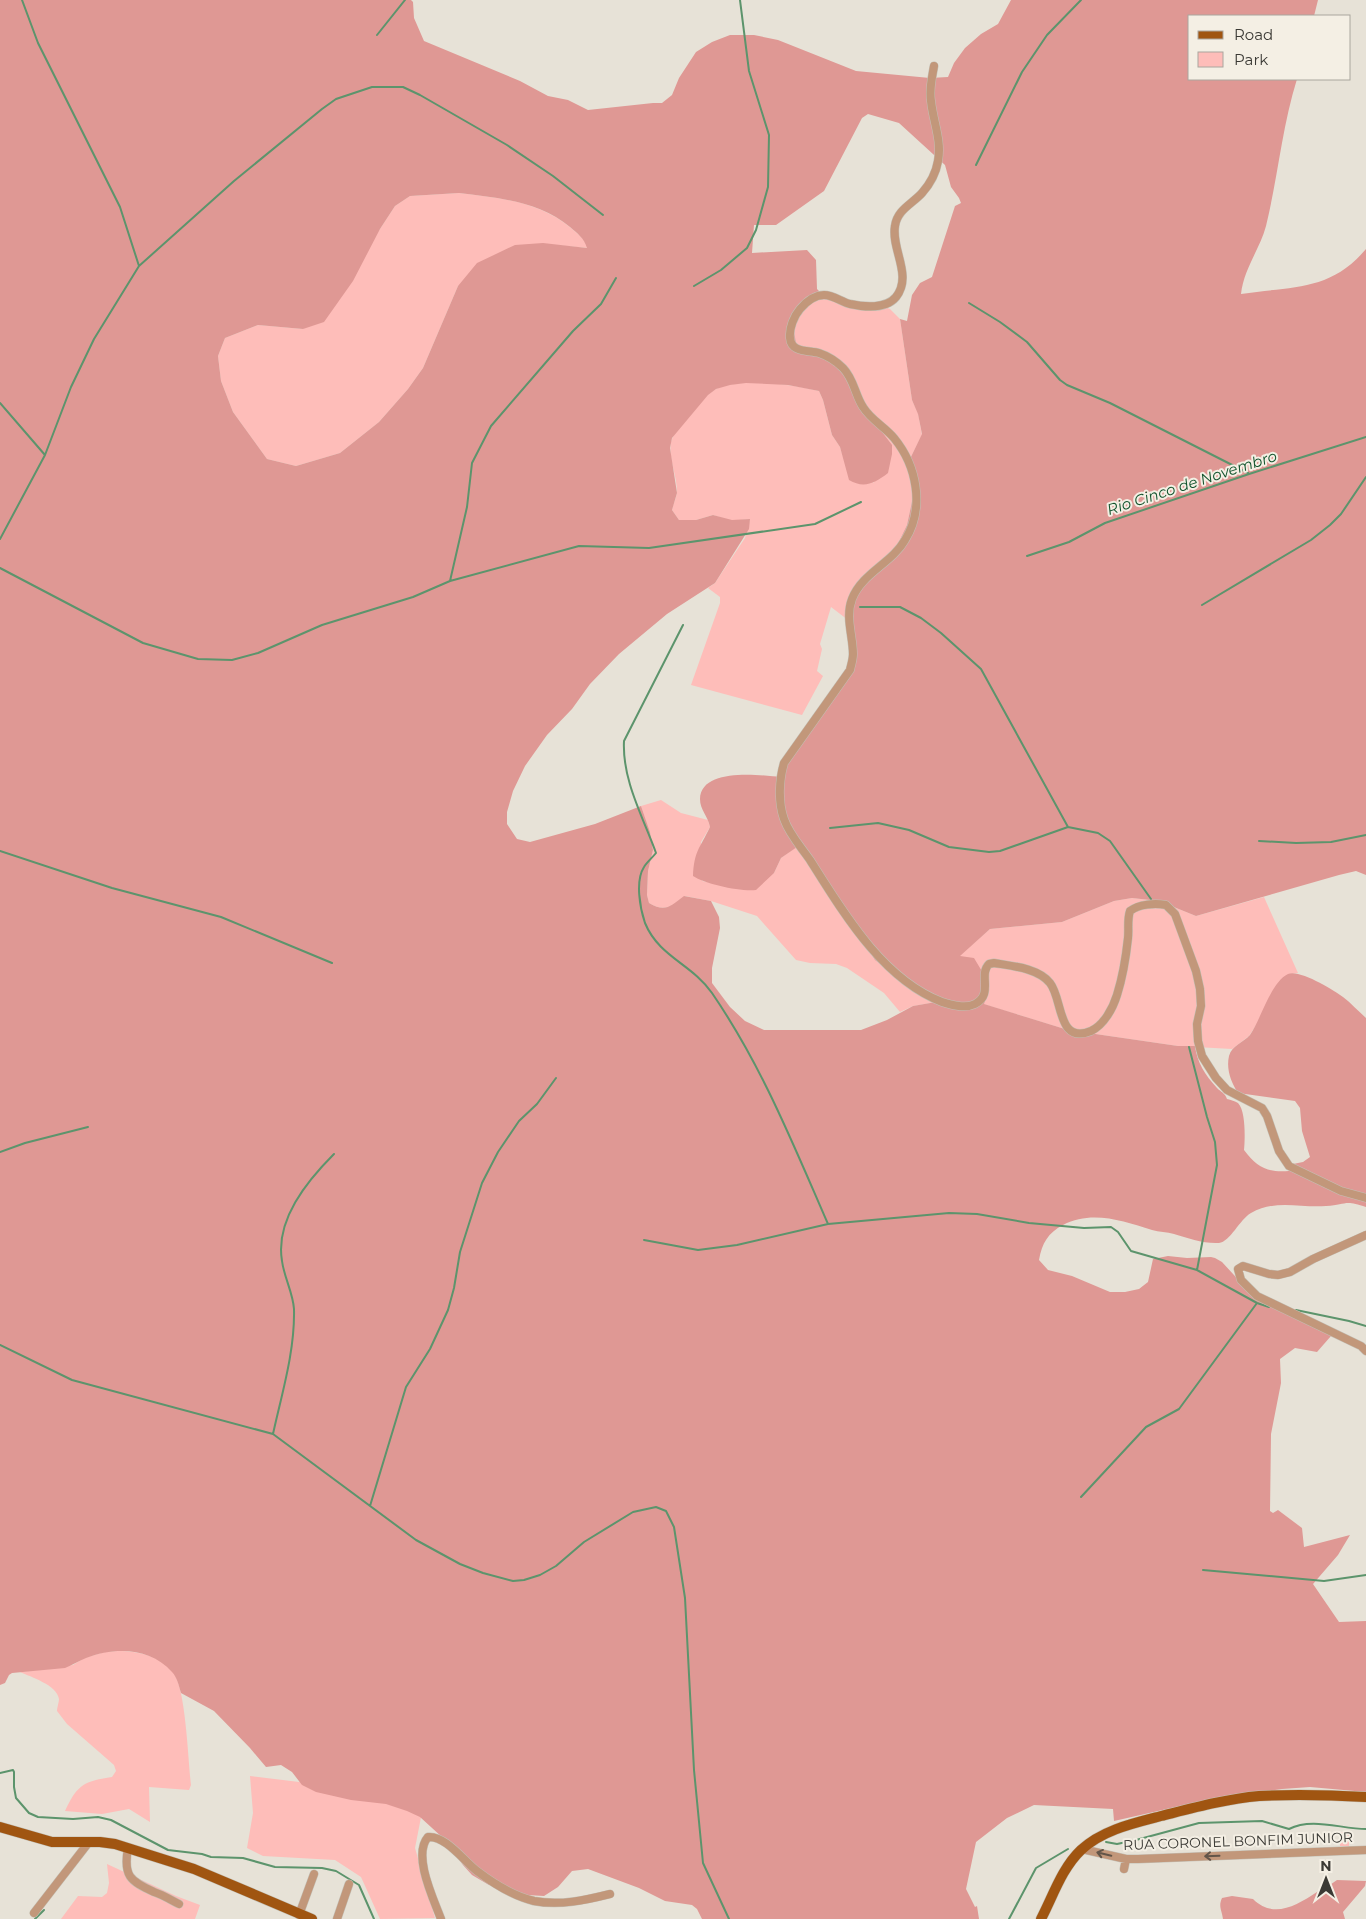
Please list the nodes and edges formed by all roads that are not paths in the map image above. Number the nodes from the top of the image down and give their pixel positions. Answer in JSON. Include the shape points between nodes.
{"nodes":[{"id":1,"x":934,"y":66,"type":"dead end"},
{"id":2,"x":1366,"y":1198,"type":"edge"},
{"id":3,"x":1366,"y":1235,"type":"edge"},
{"id":4,"x":1366,"y":1351,"type":"edge"},
{"id":5,"x":1366,"y":1797,"type":"edge"},
{"id":6,"x":0,"y":1827,"type":"edge"},
{"id":7,"x":89,"y":1842,"type":"junction"},
{"id":8,"x":128,"y":1848,"type":"junction"},
{"id":9,"x":1082,"y":1849,"type":"junction"},
{"id":10,"x":1366,"y":1850,"type":"edge"},
{"id":11,"x":1126,"y":1859,"type":"junction"},
{"id":12,"x":1124,"y":1870,"type":"dead end"},
{"id":13,"x":314,"y":1874,"type":"dead end"},
{"id":14,"x":349,"y":1884,"type":"dead end"},
{"id":15,"x":610,"y":1894,"type":"dead end"},
{"id":16,"x":179,"y":1904,"type":"dead end"},
{"id":17,"x":34,"y":1913,"type":"dead end"},
{"id":18,"x":299,"y":1915,"type":"junction"},
{"id":19,"x":440,"y":1918,"type":"edge"},
{"id":20,"x":312,"y":1919,"type":"edge"},
{"id":21,"x":337,"y":1919,"type":"edge"},
{"id":22,"x":1041,"y":1919,"type":"edge"}],
"edges":[{"from":1,"to":2,"type":"street","via":[[930,91],[939,147],[938,162],[934,176],[921,194],[903,210],[895,226],[902,269],[900,288],[895,298],[885,304],[868,306],[850,304],[830,296],[816,296],[796,314],[790,331],[792,345],[833,360],[850,376],[862,407],[904,451],[916,482],[916,503],[906,540],[858,587],[851,600],[849,617],[853,653],[850,670],[784,763],[780,774],[784,820],[836,902],[884,964],[914,989],[947,1004],[970,1006],[981,999],[985,992],[985,970],[989,964],[1026,969],[1050,983],[1068,1028],[1075,1032],[1088,1032],[1102,1023],[1117,996],[1126,963],[1130,912],[1148,904],[1166,905],[1174,914],[1196,971],[1201,1006],[1198,1041],[1202,1056],[1216,1078],[1227,1090],[1262,1108],[1279,1151],[1289,1166],[1340,1191]]},
{"from":3,"to":4,"type":"street","via":[[1290,1272],[1269,1274],[1243,1266],[1238,1270],[1241,1280],[1257,1296]]},
{"from":5,"to":9,"type":"main road","via":[[1258,1796],[1225,1801],[1137,1822]]},
{"from":6,"to":7,"type":"main road","via":[[52,1842]]},
{"from":7,"to":8,"type":"main road"},
{"from":7,"to":17,"type":"street"},
{"from":8,"to":16,"type":"street","via":[[126,1862],[130,1879]]},
{"from":8,"to":18,"type":"main road","via":[[194,1869]]},
{"from":11,"to":9,"type":"street","name":"RUA CORONEL BONFIM JUNIOR","one_way":true},
{"from":9,"to":22,"type":"main road","via":[[1068,1865]]},
{"from":10,"to":11,"type":"street","name":"RUA CORONEL BONFIM JUNIOR","one_way":true},
{"from":11,"to":12,"type":"street"},
{"from":13,"to":18,"type":"street"},
{"from":14,"to":21,"type":"street"},
{"from":15,"to":19,"type":"street","via":[[579,1902],[536,1901],[513,1894],[476,1870],[440,1839],[428,1837],[424,1845],[423,1872]]},
{"from":18,"to":20,"type":"main road"}]}
